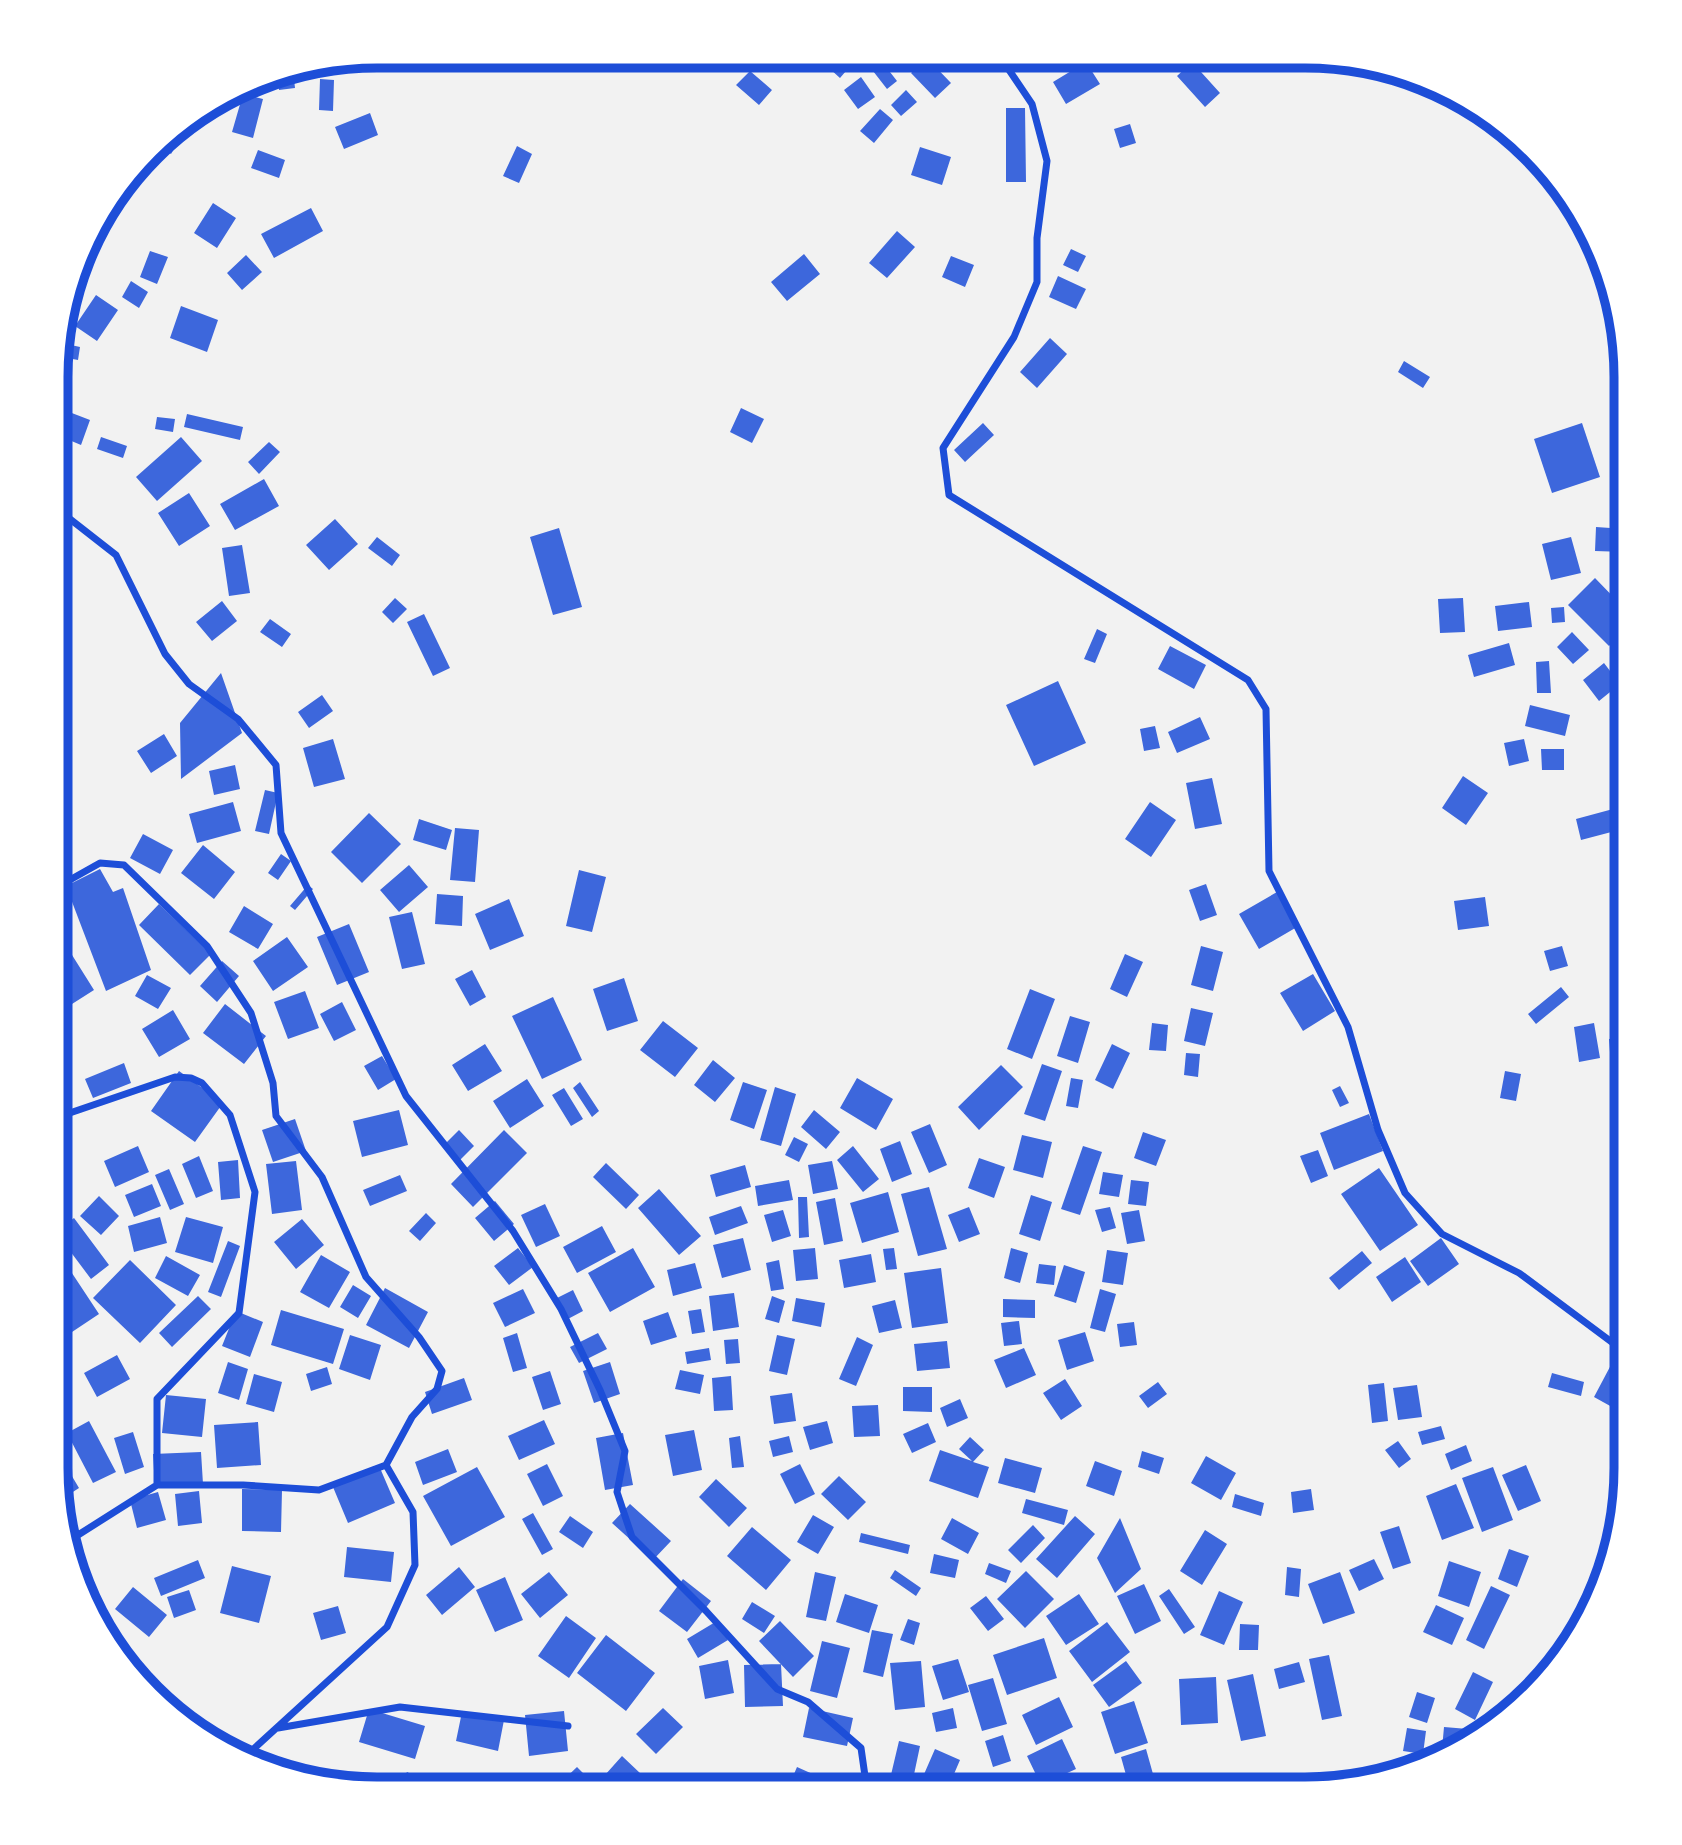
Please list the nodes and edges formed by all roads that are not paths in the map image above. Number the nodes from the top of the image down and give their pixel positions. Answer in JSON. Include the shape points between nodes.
{"nodes":[{"id":1,"x":1008,"y":68,"type":"edge"},
{"id":2,"x":68,"y":517,"type":"edge"},
{"id":3,"x":68,"y":881,"type":"edge"},
{"id":4,"x":68,"y":1114,"type":"edge"},
{"id":5,"x":1614,"y":1344,"type":"edge"},
{"id":6,"x":386,"y":1465,"type":"junction"},
{"id":7,"x":157,"y":1485,"type":"junction"},
{"id":8,"x":76,"y":1536,"type":"edge"},
{"id":9,"x":568,"y":1726,"type":"dead end"},
{"id":10,"x":277,"y":1728,"type":"junction"},
{"id":11,"x":252,"y":1750,"type":"edge"},
{"id":12,"x":865,"y":1777,"type":"edge"}],
"edges":[{"from":1,"to":5,"type":"street","via":[[1032,104],[1047,161],[1037,238],[1037,282],[1014,337],[943,448],[949,495],[1248,680],[1266,709],[1269,871],[1348,1027],[1378,1130],[1405,1193],[1442,1234],[1520,1273]]},
{"from":2,"to":12,"type":"street","via":[[116,555],[165,654],[189,684],[238,719],[276,765],[281,832],[406,1096],[513,1231],[561,1309],[600,1390],[625,1451],[617,1492],[632,1537],[777,1689],[808,1702],[861,1748]]},
{"from":3,"to":6,"type":"street","via":[[100,863],[124,864],[207,946],[251,1013],[273,1083],[276,1116],[323,1177],[366,1277],[442,1371],[437,1388],[412,1417]]},
{"from":4,"to":7,"type":"street","via":[[174,1077],[191,1078],[202,1083],[230,1115],[255,1192],[239,1313],[157,1399]]},
{"from":6,"to":7,"type":"street","via":[[319,1490]]},
{"from":6,"to":10,"type":"street","via":[[413,1511],[415,1565],[387,1627]]},
{"from":7,"to":8,"type":"street"},
{"from":9,"to":10,"type":"street","via":[[400,1707]]},
{"from":10,"to":11,"type":"street"}]}
